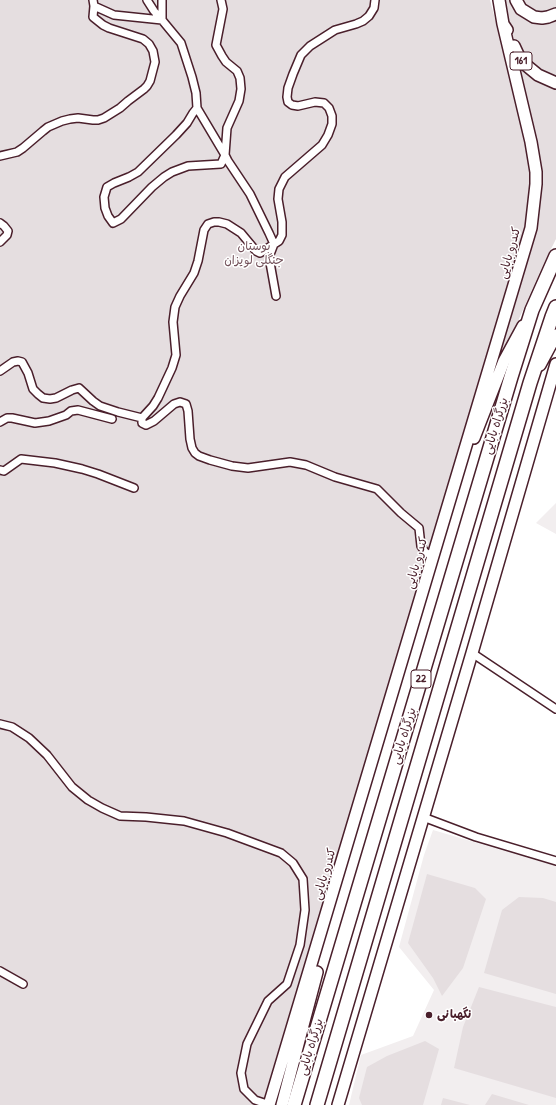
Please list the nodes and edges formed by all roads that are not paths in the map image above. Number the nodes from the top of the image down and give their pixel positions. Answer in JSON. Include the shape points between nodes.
{"nodes":[{"id":1,"x":147,"y":0,"type":"edge"},
{"id":2,"x":162,"y":0,"type":"edge"},
{"id":3,"x":222,"y":0,"type":"edge"},
{"id":4,"x":375,"y":0,"type":"edge"},
{"id":5,"x":499,"y":0,"type":"edge"},
{"id":6,"x":516,"y":0,"type":"edge"},
{"id":7,"x":93,"y":3,"type":"edge"},
{"id":8,"x":556,"y":14,"type":"edge"},
{"id":9,"x":162,"y":20,"type":"junction"},
{"id":10,"x":504,"y":24,"type":"junction"},
{"id":11,"x":556,"y":83,"type":"edge"},
{"id":12,"x":197,"y":108,"type":"junction"},
{"id":13,"x":225,"y":155,"type":"junction"},
{"id":14,"x":0,"y":156,"type":"edge"},
{"id":15,"x":0,"y":223,"type":"edge"},
{"id":16,"x":0,"y":242,"type":"edge"},
{"id":17,"x":274,"y":244,"type":"junction"},
{"id":18,"x":556,"y":256,"type":"edge"},
{"id":19,"x":276,"y":296,"type":"dead end"},
{"id":20,"x":556,"y":307,"type":"edge"},
{"id":21,"x":532,"y":310,"type":"junction"},
{"id":22,"x":556,"y":335,"type":"edge"},
{"id":23,"x":556,"y":364,"type":"edge"},
{"id":24,"x":0,"y":371,"type":"edge"},
{"id":25,"x":530,"y":383,"type":"junction"},
{"id":26,"x":142,"y":418,"type":"junction"},
{"id":27,"x":112,"y":419,"type":"dead end"},
{"id":28,"x":0,"y":422,"type":"edge"},
{"id":29,"x":0,"y":470,"type":"edge"},
{"id":30,"x":454,"y":483,"type":"junction"},
{"id":31,"x":134,"y":488,"type":"dead end"},
{"id":32,"x":432,"y":556,"type":"junction"},
{"id":33,"x":472,"y":653,"type":"junction"},
{"id":34,"x":556,"y":709,"type":"edge"},
{"id":35,"x":0,"y":724,"type":"edge"},
{"id":36,"x":423,"y":817,"type":"junction"},
{"id":37,"x":556,"y":861,"type":"edge"},
{"id":38,"x":341,"y":866,"type":"junction"},
{"id":39,"x":0,"y":971,"type":"edge"},
{"id":40,"x":24,"y":984,"type":"dead end"},
{"id":41,"x":270,"y":1105,"type":"edge"},
{"id":42,"x":282,"y":1105,"type":"edge"},
{"id":43,"x":294,"y":1105,"type":"edge"},
{"id":44,"x":317,"y":1105,"type":"edge"},
{"id":45,"x":338,"y":1105,"type":"edge"}],
"edges":[{"from":1,"to":9,"type":"street"},
{"from":2,"to":9,"type":"street"},
{"from":3,"to":13,"type":"street","via":[[223,9],[216,45],[222,56],[237,71],[241,89],[239,101],[227,128]]},
{"from":4,"to":17,"type":"street","via":[[369,16],[356,24],[335,30],[310,46],[295,68],[288,88],[288,102],[298,106],[315,102],[324,103],[329,108],[332,124],[322,145],[285,177],[279,189],[282,235]]},
{"from":5,"to":10,"type":"main road","number":"161"},
{"from":6,"to":8,"type":"main road","via":[[522,9],[534,17],[542,18]]},
{"from":7,"to":9,"type":"street","via":[[114,15]]},
{"from":7,"to":14,"type":"street","via":[[93,17],[103,25],[143,39],[149,44],[155,62],[148,86],[104,118],[62,121],[43,131],[17,152]]},
{"from":9,"to":12,"type":"street","via":[[181,43],[196,92]]},
{"from":10,"to":11,"type":"main road","number":"161","via":[[521,61],[538,75]]},
{"from":10,"to":30,"type":"main road","name":"کندرو بابایی","via":[[531,142],[536,172],[535,196],[530,228]]},
{"from":12,"to":13,"type":"street"},
{"from":12,"to":13,"type":"street","via":[[187,123],[138,172],[107,187],[104,197],[108,216],[113,223],[121,219],[152,186],[172,172],[188,166],[221,164]]},
{"from":13,"to":17,"type":"street","via":[[250,194]]},
{"from":15,"to":16,"type":"street","via":[[8,231]]},
{"from":17,"to":19,"type":"street","via":[[269,257]]},
{"from":17,"to":26,"type":"street","via":[[260,253],[241,233],[227,224],[208,224],[204,230],[194,273],[175,307],[173,322],[176,355],[172,368],[158,398]]},
{"from":18,"to":21,"type":"highway","name":"بزرگراه بابایی","number":"22"},
{"from":20,"to":25,"type":"highway","name":"بزرگراه بابایی","number":"22"},
{"from":21,"to":30,"type":"main road","via":[[504,361]]},
{"from":21,"to":43,"type":"highway","name":"بزرگراه بابایی","number":"22"},
{"from":22,"to":25,"type":"main road"},
{"from":23,"to":33,"type":"main road"},
{"from":24,"to":26,"type":"street","via":[[13,362],[22,362],[33,389],[43,398],[56,398],[79,388],[100,406]]},
{"from":25,"to":44,"type":"highway","name":"بزرگراه بابایی","number":"22"},
{"from":26,"to":32,"type":"street","via":[[142,423],[146,425],[180,402],[186,404],[192,448],[199,456],[248,468],[290,462],[377,489],[418,528],[425,552]]},
{"from":27,"to":28,"type":"street","via":[[78,410],[49,421],[35,423],[7,418]]},
{"from":29,"to":31,"type":"street","via":[[4,471],[21,459],[55,463],[98,474]]},
{"from":30,"to":32,"type":"main road","name":"کندرو بابایی"},
{"from":32,"to":38,"type":"main road","name":"کندرو بابایی"},
{"from":33,"to":34,"type":"street"},
{"from":33,"to":36,"type":"main road"},
{"from":35,"to":41,"type":"street","via":[[12,727],[30,738],[47,754],[72,787],[102,808],[120,816],[184,821],[227,833],[280,853],[292,863],[302,879],[305,910],[300,945],[287,984],[268,1001],[247,1044],[241,1073],[244,1089],[255,1100]]},
{"from":36,"to":37,"type":"street","via":[[476,837]]},
{"from":36,"to":45,"type":"main road"},
{"from":38,"to":41,"type":"main road","name":"کندرو بابایی"},
{"from":38,"to":42,"type":"main road","via":[[329,925]]},
{"from":39,"to":40,"type":"street"}]}
